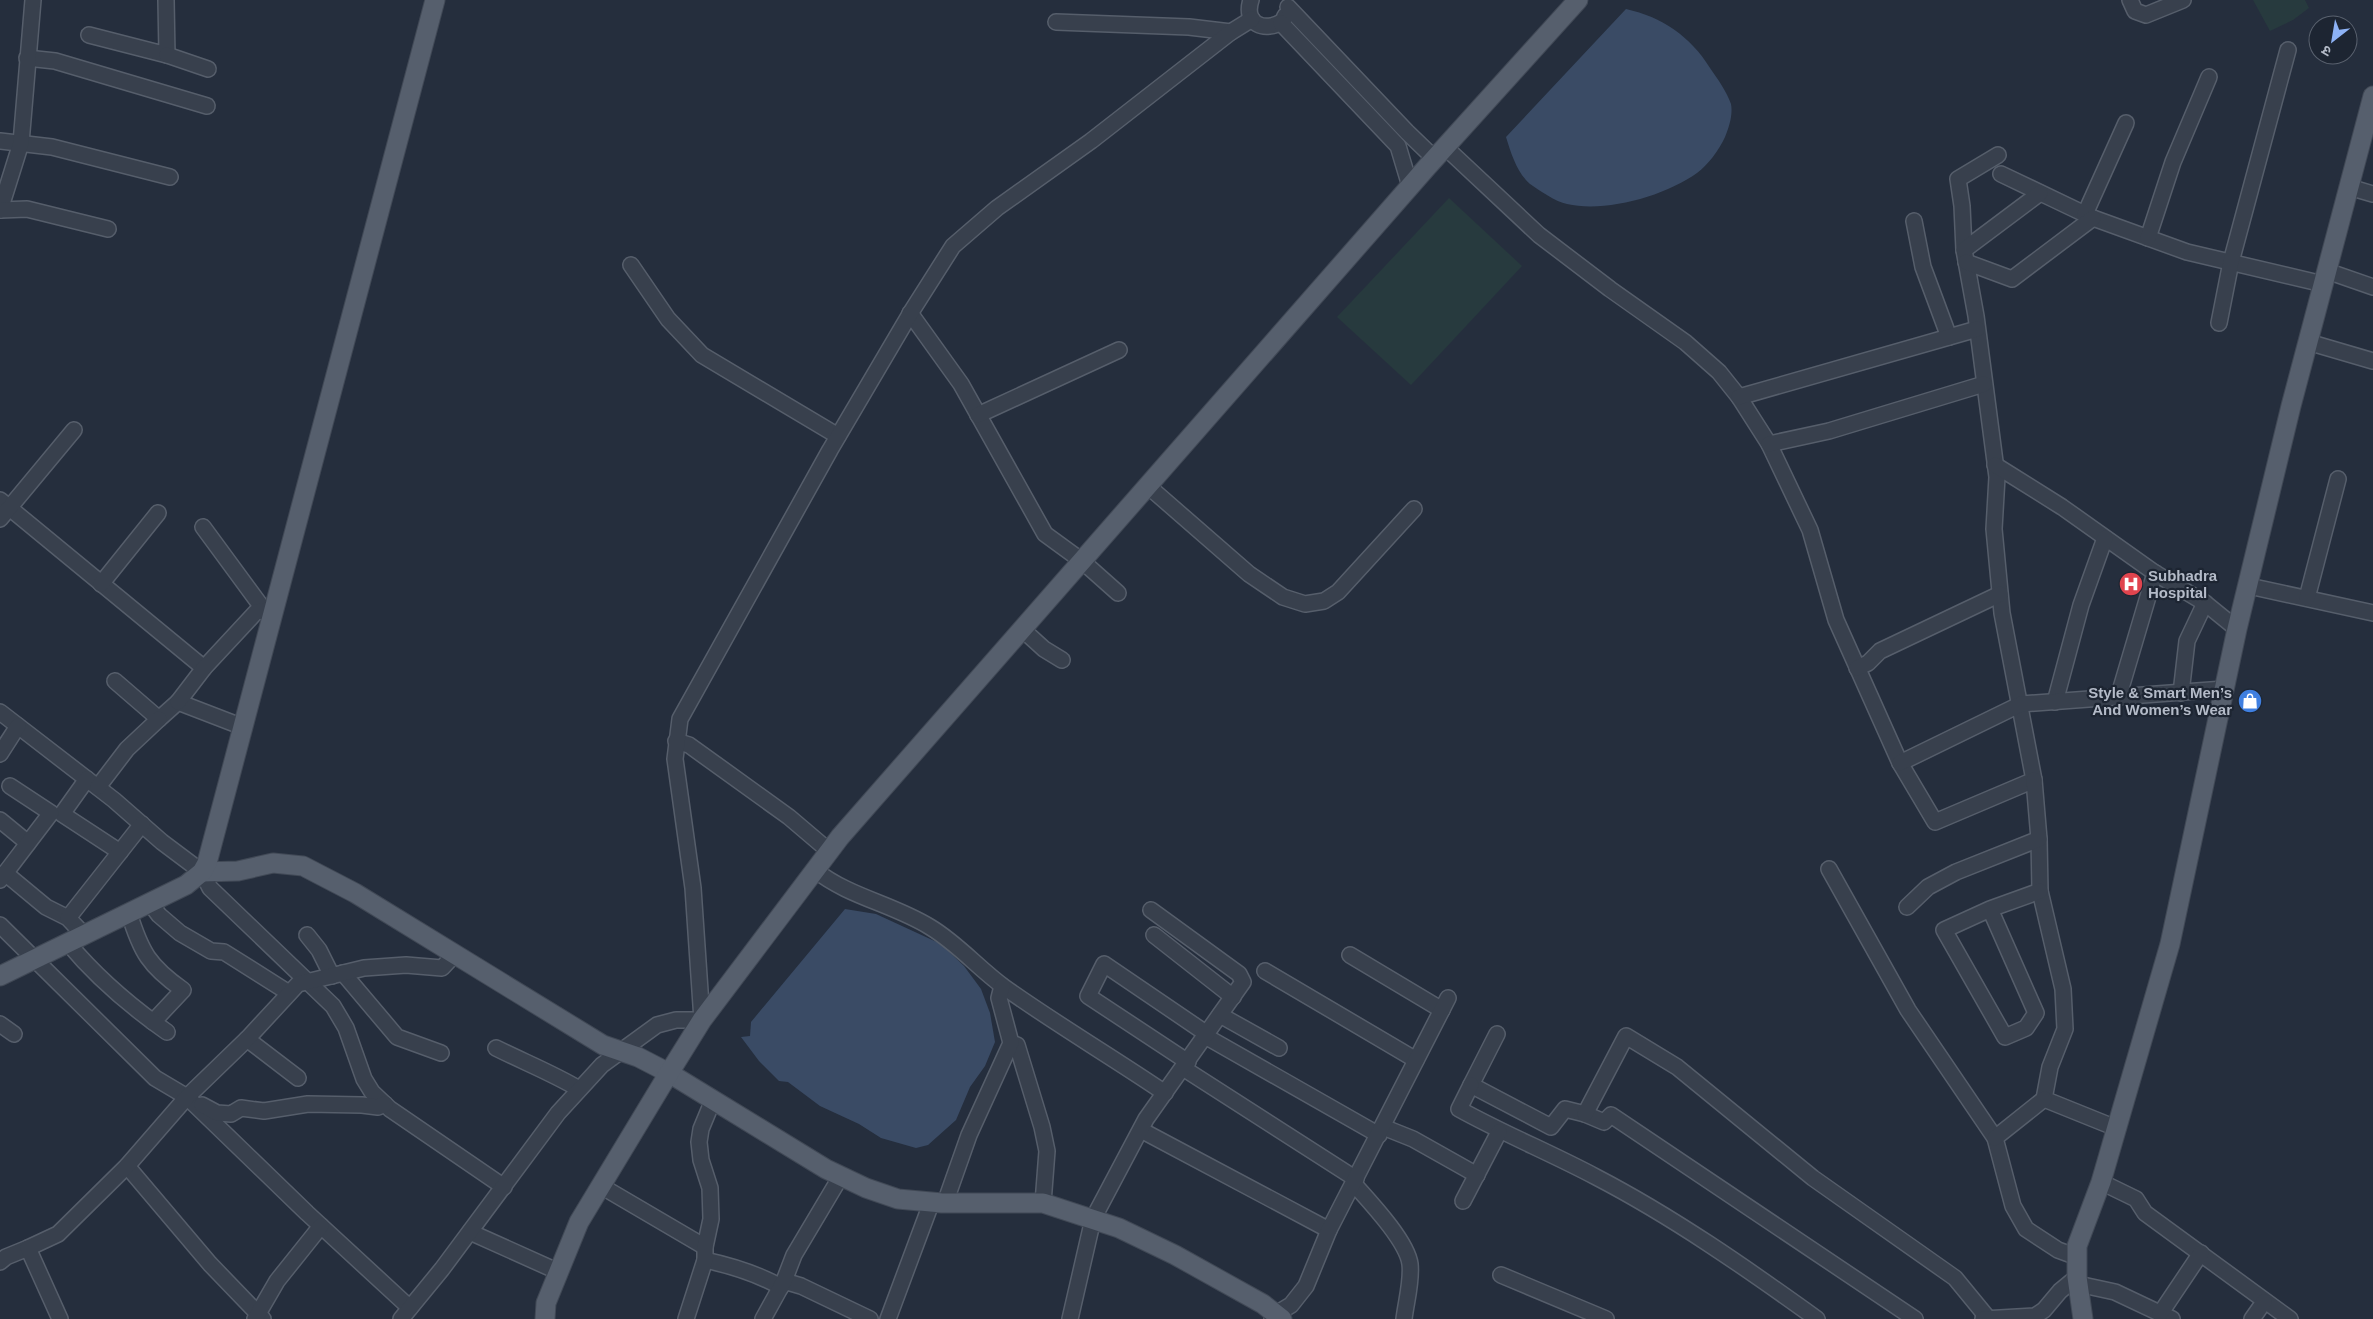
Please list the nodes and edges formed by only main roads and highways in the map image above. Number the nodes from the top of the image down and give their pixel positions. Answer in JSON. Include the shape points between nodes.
{"nodes":[{"id":1,"x":434,"y":0,"type":"edge"},
{"id":2,"x":1578,"y":0,"type":"edge"},
{"id":3,"x":2373,"y":96,"type":"edge"},
{"id":4,"x":202,"y":872,"type":"junction"},
{"id":5,"x":0,"y":976,"type":"edge"},
{"id":6,"x":669,"y":1073,"type":"junction"},
{"id":7,"x":1276,"y":1317,"type":"edge"},
{"id":8,"x":545,"y":1319,"type":"edge"},
{"id":9,"x":2083,"y":1319,"type":"edge"}],
"edges":[{"from":1,"to":4,"type":"main road","via":[[269,610],[243,726]]},
{"from":2,"to":6,"type":"main road","via":[[1410,186],[829,851],[702,1020]]},
{"from":3,"to":9,"type":"main road","via":[[2237,629],[2170,944],[2101,1182],[2077,1246],[2077,1281]]},
{"from":4,"to":5,"type":"main road","via":[[186,885]]},
{"from":4,"to":6,"type":"main road","via":[[238,871],[272,863],[303,866],[356,893],[603,1044]]},
{"from":6,"to":7,"type":"main road","via":[[866,1188],[898,1199],[1043,1203],[1119,1228],[1175,1255],[1230,1284]]},
{"from":6,"to":8,"type":"main road","via":[[579,1222],[546,1303]]}]}
